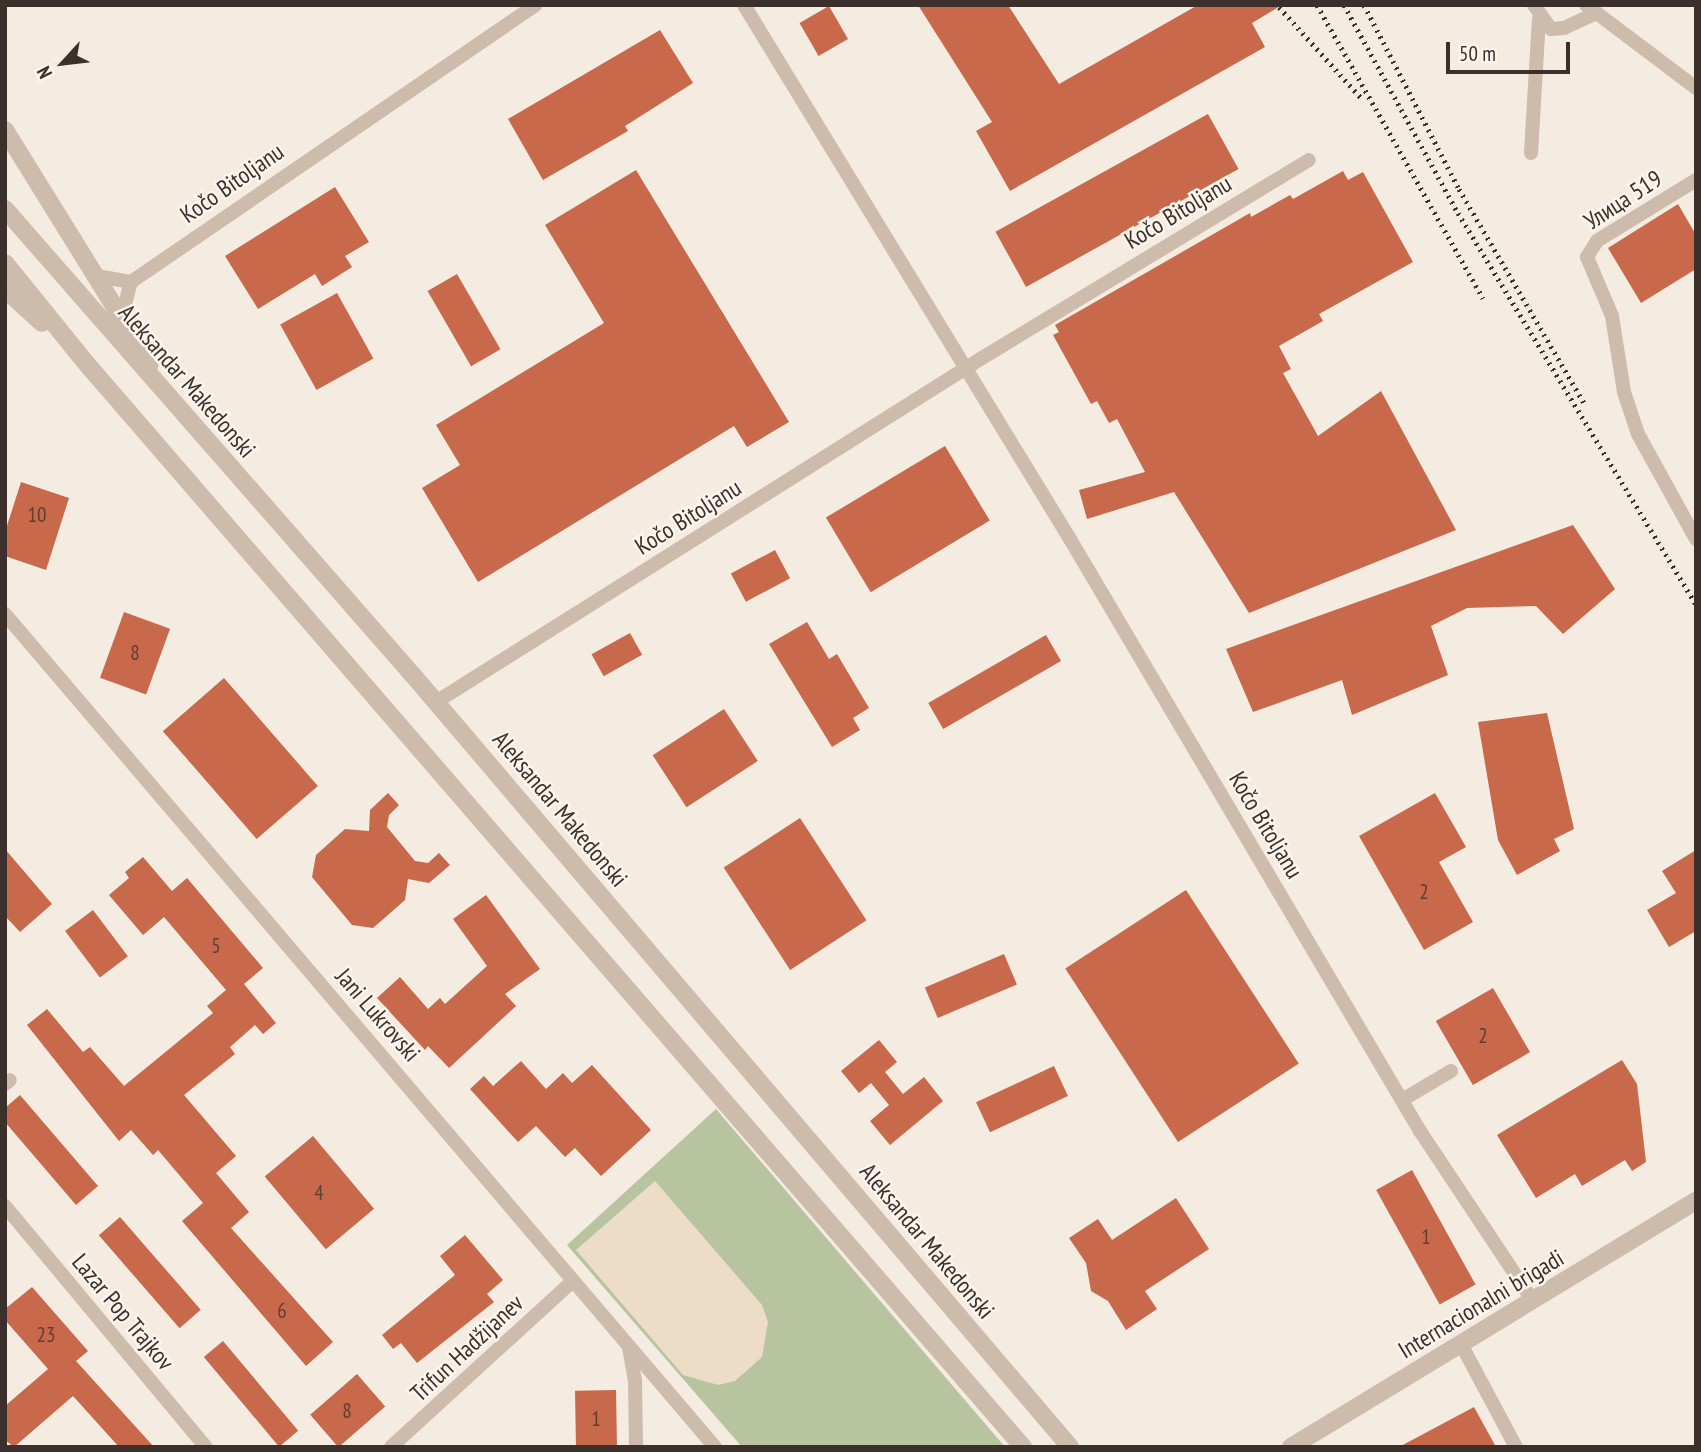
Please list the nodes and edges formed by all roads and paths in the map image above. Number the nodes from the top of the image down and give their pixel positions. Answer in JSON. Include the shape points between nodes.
{"nodes":[{"id":1,"x":536,"y":5,"type":"edge"},
{"id":2,"x":744,"y":5,"type":"edge"},
{"id":3,"x":1590,"y":9,"type":"edge"},
{"id":4,"x":1537,"y":12,"type":"edge"},
{"id":5,"x":1696,"y":88,"type":"edge"},
{"id":6,"x":5,"y":130,"type":"edge"},
{"id":7,"x":1531,"y":153,"type":"dead end"},
{"id":8,"x":1309,"y":160,"type":"dead end"},
{"id":9,"x":1696,"y":180,"type":"edge"},
{"id":10,"x":5,"y":209,"type":"edge"},
{"id":11,"x":5,"y":263,"type":"edge"},
{"id":12,"x":97,"y":276,"type":"junction"},
{"id":13,"x":131,"y":282,"type":"junction"},
{"id":14,"x":5,"y":289,"type":"edge"},
{"id":15,"x":122,"y":317,"type":"junction"},
{"id":16,"x":86,"y":363,"type":"junction"},
{"id":17,"x":964,"y":370,"type":"junction"},
{"id":18,"x":173,"y":403,"type":"junction"},
{"id":19,"x":1696,"y":539,"type":"edge"},
{"id":20,"x":5,"y":614,"type":"edge"},
{"id":21,"x":436,"y":702,"type":"junction"},
{"id":22,"x":1451,"y":1071,"type":"dead end"},
{"id":23,"x":1402,"y":1100,"type":"junction"},
{"id":24,"x":1696,"y":1201,"type":"edge"},
{"id":25,"x":5,"y":1206,"type":"edge"},
{"id":26,"x":573,"y":1281,"type":"junction"},
{"id":27,"x":1533,"y":1301,"type":"junction"},
{"id":28,"x":629,"y":1345,"type":"junction"},
{"id":29,"x":1461,"y":1345,"type":"junction"},
{"id":30,"x":1069,"y":1443,"type":"edge"},
{"id":31,"x":1021,"y":1446,"type":"edge"},
{"id":32,"x":206,"y":1447,"type":"edge"},
{"id":33,"x":391,"y":1447,"type":"edge"},
{"id":34,"x":636,"y":1447,"type":"edge"},
{"id":35,"x":715,"y":1447,"type":"edge"},
{"id":36,"x":1291,"y":1447,"type":"edge"},
{"id":37,"x":1516,"y":1447,"type":"edge"}],
"edges":[{"from":1,"to":13,"type":"street","name":"Kočo Bitoljanu"},
{"from":2,"to":17,"type":"street","name":"Kočo Bitoljanu"},
{"from":3,"to":4,"type":"street","via":[[1564,29],[1551,29]]},
{"from":3,"to":5,"type":"street"},
{"from":4,"to":7,"type":"street"},
{"from":6,"to":12,"type":"street"},
{"from":8,"to":17,"type":"street","name":"Kočo Bitoljanu"},
{"from":9,"to":19,"type":"street","name":"Улица 519","via":[[1598,241],[1589,249],[1588,265],[1612,316],[1624,392],[1639,434]]},
{"from":10,"to":18,"type":"street","name":"Aleksandar Makedonski"},
{"from":11,"to":16,"type":"street"},
{"from":12,"to":13,"type":"street"},
{"from":12,"to":15,"type":"street"},
{"from":13,"to":15,"type":"street"},
{"from":14,"to":16,"type":"street"},
{"from":15,"to":18,"type":"street"},
{"from":16,"to":31,"type":"street"},
{"from":17,"to":21,"type":"street","name":"Kočo Bitoljanu"},
{"from":17,"to":23,"type":"street","name":"Kočo Bitoljanu","via":[[1070,539]]},
{"from":18,"to":21,"type":"street","name":"Aleksandar Makedonski"},
{"from":20,"to":26,"type":"street","name":"Jani Lukrovski"},
{"from":21,"to":30,"type":"street","name":"Aleksandar Makedonski"},
{"from":22,"to":23,"type":"street"},
{"from":23,"to":27,"type":"street","name":"Kočo Bitoljanu"},
{"from":24,"to":27,"type":"street","name":"Internacionalni brigadi"},
{"from":25,"to":32,"type":"street","name":"Lazar Pop Trajkov"},
{"from":26,"to":28,"type":"street","name":"Jani Lukrovski"},
{"from":26,"to":33,"type":"street","name":"Trifun Hadžijanev"},
{"from":27,"to":29,"type":"street","name":"Internacionalni brigadi"},
{"from":28,"to":34,"type":"street","via":[[635,1380]]},
{"from":28,"to":35,"type":"street","name":"Jani Lukrovski"},
{"from":29,"to":36,"type":"street","name":"Internacionalni brigadi"},
{"from":29,"to":37,"type":"street"}]}
